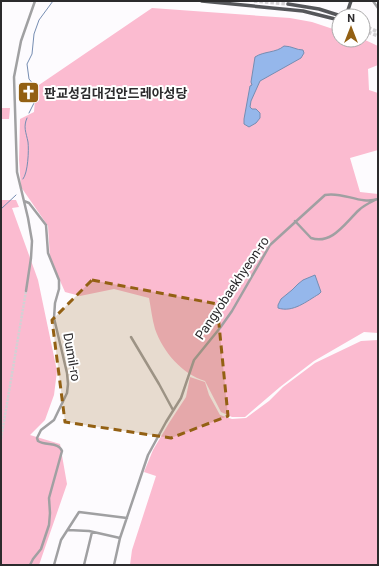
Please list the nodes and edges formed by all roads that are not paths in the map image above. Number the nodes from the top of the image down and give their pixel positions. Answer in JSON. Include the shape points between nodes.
{"nodes":[{"id":1,"x":35,"y":1,"type":"edge"},
{"id":2,"x":202,"y":1,"type":"edge"},
{"id":3,"x":374,"y":1,"type":"edge"},
{"id":4,"x":288,"y":4,"type":"dead end"},
{"id":5,"x":378,"y":8,"type":"edge"},
{"id":6,"x":331,"y":13,"type":"edge"},
{"id":7,"x":331,"y":18,"type":"edge"},
{"id":8,"x":377,"y":199,"type":"edge"},
{"id":9,"x":24,"y":201,"type":"junction"},
{"id":10,"x":295,"y":221,"type":"junction"},
{"id":11,"x":26,"y":291,"type":"tunnel mouth"},
{"id":12,"x":131,"y":337,"type":"dead end"},
{"id":13,"x":173,"y":411,"type":"junction"},
{"id":14,"x":127,"y":518,"type":"junction"},
{"id":15,"x":67,"y":530,"type":"junction"},
{"id":16,"x":92,"y":532,"type":"junction"},
{"id":17,"x":120,"y":538,"type":"junction"},
{"id":18,"x":30,"y":565,"type":"edge"},
{"id":19,"x":54,"y":565,"type":"edge"},
{"id":20,"x":84,"y":565,"type":"edge"},
{"id":21,"x":114,"y":565,"type":"edge"}],
"edges":[{"from":1,"to":9,"type":"street","via":[[21,41],[14,77],[17,172]]},
{"from":2,"to":7,"type":"main road","via":[[303,11]]},
{"from":3,"to":5,"type":"street"},
{"from":4,"to":6,"type":"main road"},
{"from":8,"to":10,"type":"street","name":"Pangyobaekhyeon-ro","via":[[360,200],[325,195]]},
{"from":8,"to":10,"type":"street","via":[[359,209],[334,234],[322,240],[311,238]]},
{"from":9,"to":11,"type":"street","via":[[32,241]]},
{"from":9,"to":18,"type":"street","name":"Dumil-ro","via":[[29,203],[46,225],[48,253],[58,280],[54,318],[68,384],[54,420],[41,430],[37,438],[38,442],[57,445],[62,451],[49,498],[49,525],[40,549]]},
{"from":10,"to":13,"type":"street","name":"Pangyobaekhyeon-ro","via":[[270,245],[232,311],[194,360],[184,393]]},
{"from":12,"to":13,"type":"street"},
{"from":13,"to":14,"type":"street","name":"Pangyobaekhyeon-ro","via":[[148,455]]},
{"from":14,"to":15,"type":"street","via":[[79,512]]},
{"from":14,"to":17,"type":"street","name":"Pangyobaekhyeon-ro"},
{"from":15,"to":16,"type":"street"},
{"from":15,"to":19,"type":"street","via":[[61,540]]},
{"from":16,"to":17,"type":"street"},
{"from":16,"to":20,"type":"street"},
{"from":17,"to":21,"type":"street","name":"Pangyobaekhyeon-ro"}]}
